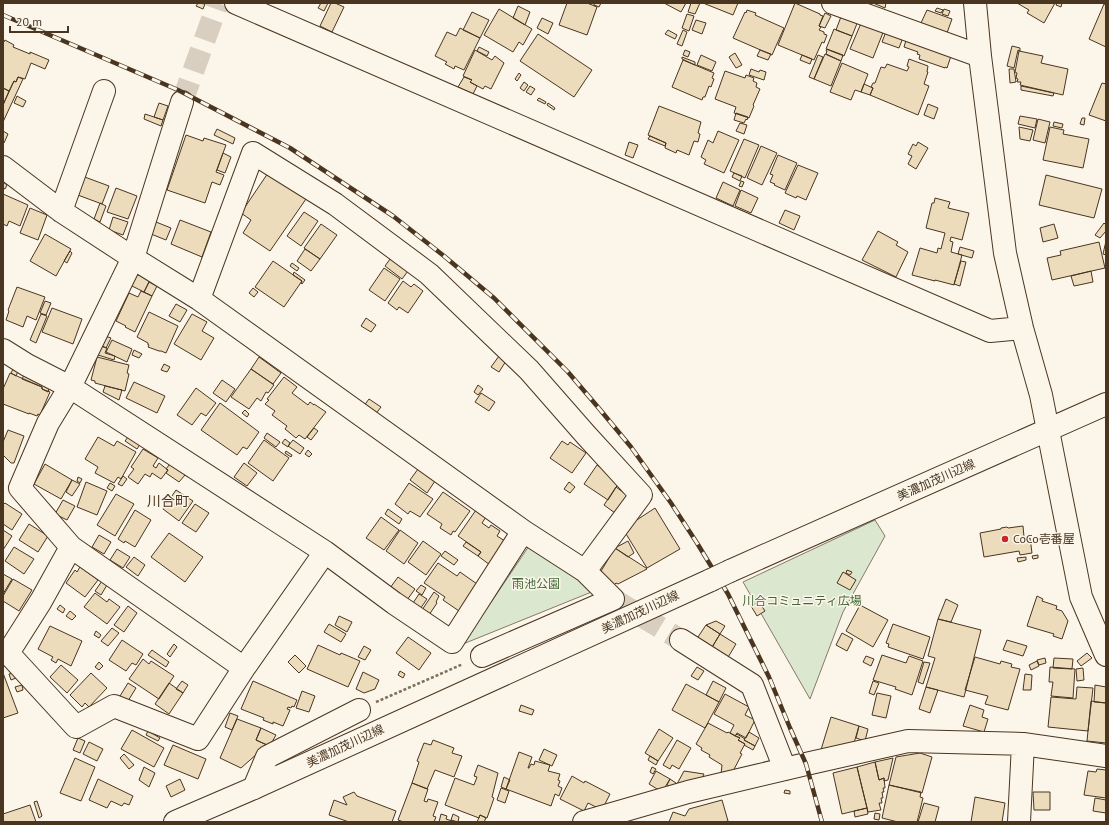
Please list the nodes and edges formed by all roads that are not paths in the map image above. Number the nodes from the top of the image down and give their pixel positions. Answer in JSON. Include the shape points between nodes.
{"nodes":[{"id":1,"x":237,"y":3,"type":"edge"},
{"id":2,"x":833,"y":3,"type":"edge"},
{"id":3,"x":975,"y":3,"type":"edge"},
{"id":4,"x":980,"y":56,"type":"junction"},
{"id":5,"x":104,"y":91,"type":"dead end"},
{"id":6,"x":182,"y":102,"type":"tunnel mouth"},
{"id":7,"x":3,"y":167,"type":"edge"},
{"id":8,"x":61,"y":211,"type":"junction"},
{"id":9,"x":133,"y":258,"type":"junction"},
{"id":10,"x":199,"y":299,"type":"junction"},
{"id":11,"x":1022,"y":328,"type":"junction"},
{"id":12,"x":3,"y":350,"type":"edge"},
{"id":13,"x":70,"y":387,"type":"junction"},
{"id":14,"x":1106,"y":404,"type":"edge"},
{"id":15,"x":1047,"y":431,"type":"junction"},
{"id":16,"x":523,"y":532,"type":"junction"},
{"id":17,"x":71,"y":547,"type":"junction"},
{"id":18,"x":325,"y":552,"type":"junction"},
{"id":19,"x":585,"y":571,"type":"junction"},
{"id":20,"x":681,"y":640,"type":"tunnel mouth"},
{"id":21,"x":5,"y":654,"type":"edge"},
{"id":22,"x":1106,"y":655,"type":"edge"},
{"id":23,"x":482,"y":656,"type":"road end"},
{"id":24,"x":244,"y":668,"type":"junction"},
{"id":25,"x":359,"y":710,"type":"road end"},
{"id":26,"x":1023,"y":744,"type":"junction"},
{"id":27,"x":1106,"y":756,"type":"edge"},
{"id":28,"x":784,"y":769,"type":"junction"},
{"id":29,"x":254,"y":788,"type":"junction"},
{"id":30,"x":175,"y":822,"type":"edge"},
{"id":31,"x":584,"y":822,"type":"edge"},
{"id":32,"x":1019,"y":822,"type":"edge"}],
"edges":[{"from":1,"to":11,"type":"street","via":[[990,331]]},
{"from":2,"to":4,"type":"street"},
{"from":3,"to":4,"type":"street"},
{"from":4,"to":11,"type":"street","via":[[1005,253]]},
{"from":5,"to":8,"type":"street"},
{"from":6,"to":9,"type":"street"},
{"from":7,"to":8,"type":"street"},
{"from":8,"to":9,"type":"street"},
{"from":9,"to":10,"type":"street"},
{"from":9,"to":13,"type":"street"},
{"from":10,"to":16,"type":"street"},
{"from":10,"to":19,"type":"street","via":[[253,153],[335,204],[429,274],[529,370],[642,495]]},
{"from":11,"to":15,"type":"street","via":[[1041,395]]},
{"from":12,"to":13,"type":"street","via":[[26,365]]},
{"from":13,"to":17,"type":"street","via":[[48,423],[20,488]]},
{"from":13,"to":18,"type":"street"},
{"from":14,"to":15,"type":"street","name":"美濃加茂川辺線"},
{"from":15,"to":22,"type":"street","via":[[1081,597]]},
{"from":15,"to":29,"type":"street","name":"美濃加茂川辺線","via":[[720,575]]},
{"from":16,"to":18,"type":"street","via":[[452,642]]},
{"from":16,"to":19,"type":"street"},
{"from":17,"to":21,"type":"street","via":[[41,601]]},
{"from":17,"to":24,"type":"street"},
{"from":18,"to":24,"type":"street"},
{"from":19,"to":23,"type":"street","via":[[613,599]]},
{"from":20,"to":28,"type":"street","via":[[752,686]]},
{"from":21,"to":24,"type":"street","via":[[76,727],[114,706],[198,739]]},
{"from":25,"to":29,"type":"street","via":[[267,757]]},
{"from":26,"to":27,"type":"street"},
{"from":26,"to":28,"type":"street","via":[[908,741]]},
{"from":26,"to":32,"type":"street"},
{"from":28,"to":31,"type":"street","via":[[688,792]]},
{"from":29,"to":30,"type":"street","name":"美濃加茂川辺線"}]}
